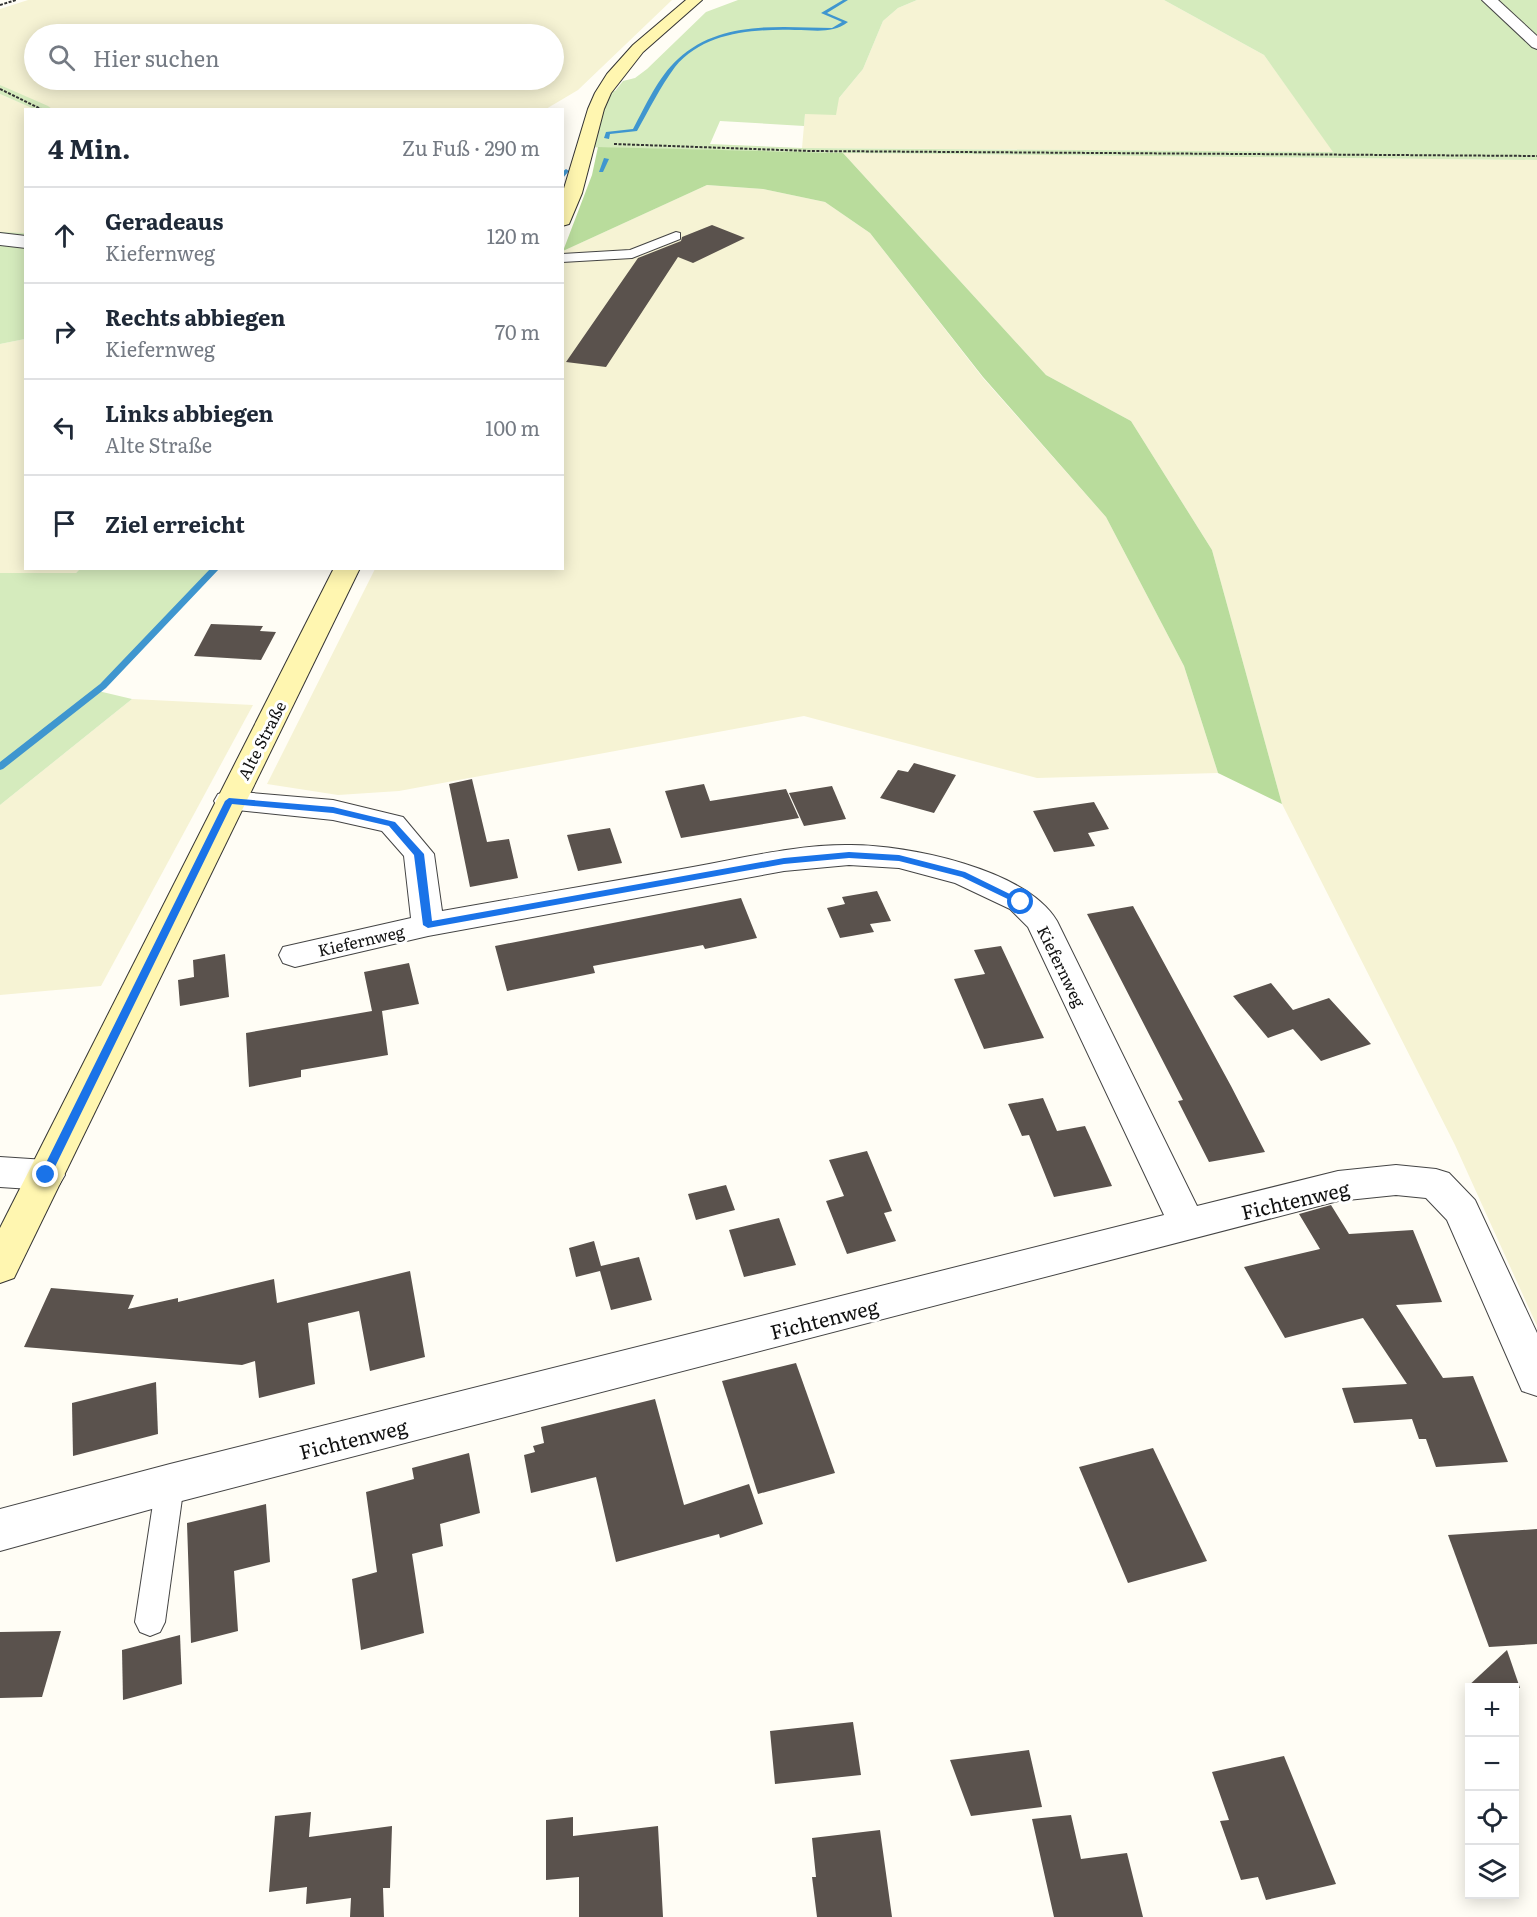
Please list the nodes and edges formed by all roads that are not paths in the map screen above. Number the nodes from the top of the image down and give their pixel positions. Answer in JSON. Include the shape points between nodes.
{"nodes":[{"id":1,"x":695,"y":0,"type":"edge"},
{"id":2,"x":1489,"y":0,"type":"edge"},
{"id":3,"x":1537,"y":44,"type":"edge"},
{"id":4,"x":564,"y":216,"type":"edge"},
{"id":5,"x":676,"y":236,"type":"dead end"},
{"id":6,"x":0,"y":239,"type":"edge"},
{"id":7,"x":24,"y":242,"type":"edge"},
{"id":8,"x":564,"y":258,"type":"edge"},
{"id":9,"x":346,"y":570,"type":"edge"},
{"id":10,"x":229,"y":801,"type":"junction"},
{"id":11,"x":428,"y":925,"type":"junction"},
{"id":12,"x":295,"y":955,"type":"dead end"},
{"id":13,"x":0,"y":1172,"type":"edge"},
{"id":14,"x":46,"y":1175,"type":"junction"},
{"id":15,"x":1188,"y":1226,"type":"junction"},
{"id":16,"x":0,"y":1267,"type":"edge"},
{"id":17,"x":1537,"y":1378,"type":"edge"},
{"id":18,"x":170,"y":1484,"type":"junction"},
{"id":19,"x":0,"y":1530,"type":"edge"},
{"id":20,"x":150,"y":1622,"type":"dead end"}],
"edges":[{"from":1,"to":4,"type":"main road","via":[[652,36],[610,84],[597,107]]},
{"from":2,"to":3,"type":"street"},
{"from":5,"to":8,"type":"lane","via":[[632,254]]},
{"from":6,"to":7,"type":"street"},
{"from":9,"to":10,"type":"main road","name":"Alte Straße"},
{"from":10,"to":11,"type":"street","name":"Kiefernweg","via":[[333,810],[392,824],[419,854]]},
{"from":10,"to":14,"type":"main road","name":"Alte Straße"},
{"from":11,"to":12,"type":"street","name":"Kiefernweg"},
{"from":11,"to":15,"type":"street","name":"Kiefernweg","via":[[784,861],[849,855],[899,858],[965,875],[1021,902],[1041,921]]},
{"from":13,"to":14,"type":"street"},
{"from":14,"to":16,"type":"main road","name":"Alte Straße"},
{"from":15,"to":17,"type":"street","name":"Fichtenweg","via":[[1338,1186],[1396,1180],[1436,1184],[1462,1211]]},
{"from":15,"to":18,"type":"street","name":"Fichtenweg"},
{"from":18,"to":19,"type":"street","name":"Fichtenweg"},
{"from":18,"to":20,"type":"lane"}]}
